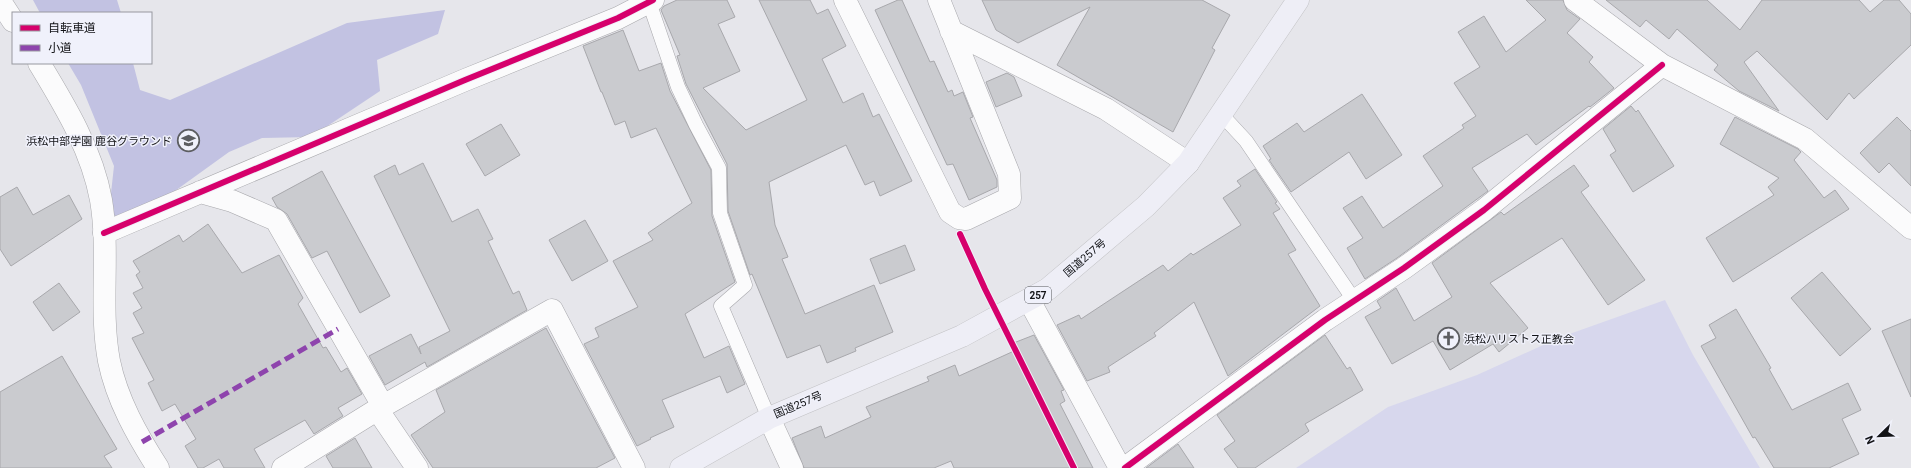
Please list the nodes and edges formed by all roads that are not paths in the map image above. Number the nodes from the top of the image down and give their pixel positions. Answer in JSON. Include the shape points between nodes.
{"nodes":[{"id":1,"x":845,"y":0,"type":"edge"},
{"id":2,"x":939,"y":0,"type":"edge"},
{"id":3,"x":1298,"y":0,"type":"edge"},
{"id":4,"x":1575,"y":0,"type":"edge"},
{"id":5,"x":0,"y":1,"type":"edge"},
{"id":6,"x":651,"y":1,"type":"edge"},
{"id":7,"x":12,"y":19,"type":"edge"},
{"id":8,"x":951,"y":31,"type":"junction"},
{"id":9,"x":40,"y":64,"type":"edge"},
{"id":10,"x":1662,"y":65,"type":"junction"},
{"id":11,"x":1221,"y":114,"type":"junction"},
{"id":12,"x":1188,"y":163,"type":"junction"},
{"id":13,"x":200,"y":192,"type":"junction"},
{"id":14,"x":1911,"y":228,"type":"edge"},
{"id":15,"x":104,"y":233,"type":"junction"},
{"id":16,"x":1029,"y":300,"type":"junction"},
{"id":17,"x":1354,"y":300,"type":"junction"},
{"id":18,"x":380,"y":408,"type":"junction"},
{"id":19,"x":769,"y":418,"type":"junction"},
{"id":20,"x":158,"y":468,"type":"edge"},
{"id":21,"x":283,"y":468,"type":"edge"},
{"id":22,"x":417,"y":468,"type":"edge"},
{"id":23,"x":634,"y":468,"type":"edge"},
{"id":24,"x":681,"y":468,"type":"edge"},
{"id":25,"x":792,"y":468,"type":"edge"},
{"id":26,"x":1120,"y":468,"type":"edge"},
{"id":27,"x":1125,"y":468,"type":"edge"}],
"edges":[{"from":1,"to":8,"type":"street","via":[[950,212],[966,219],[1010,198],[1009,174]]},
{"from":2,"to":8,"type":"street"},
{"from":3,"to":11,"type":"highway","name":"国道257号","number":"257"},
{"from":4,"to":10,"type":"street"},
{"from":5,"to":7,"type":"street"},
{"from":6,"to":13,"type":"street","via":[[618,18]]},
{"from":6,"to":19,"type":"lane","via":[[678,87],[719,168],[720,214],[745,285],[721,306]]},
{"from":8,"to":12,"type":"street","via":[[1106,109]]},
{"from":9,"to":15,"type":"street","via":[[64,104],[90,158],[101,201]]},
{"from":10,"to":14,"type":"street","via":[[1805,139]]},
{"from":10,"to":17,"type":"street","via":[[1484,210],[1404,268]]},
{"from":11,"to":12,"type":"highway","name":"国道257号","number":"257"},
{"from":11,"to":17,"type":"lane","via":[[1246,141]]},
{"from":12,"to":16,"type":"highway","name":"国道257号","number":"257","via":[[1140,210],[1048,289]]},
{"from":13,"to":15,"type":"street"},
{"from":13,"to":18,"type":"street","via":[[232,201],[276,220]]},
{"from":15,"to":20,"type":"street","via":[[105,323],[109,361],[123,405],[135,431]]},
{"from":16,"to":19,"type":"highway","name":"国道257号","number":"257","via":[[962,336]]},
{"from":16,"to":26,"type":"street"},
{"from":17,"to":27,"type":"street"},
{"from":18,"to":21,"type":"street"},
{"from":18,"to":22,"type":"street"},
{"from":18,"to":23,"type":"street","via":[[552,310]]},
{"from":19,"to":24,"type":"highway","name":"国道257号","number":"257"},
{"from":19,"to":25,"type":"street"}]}
